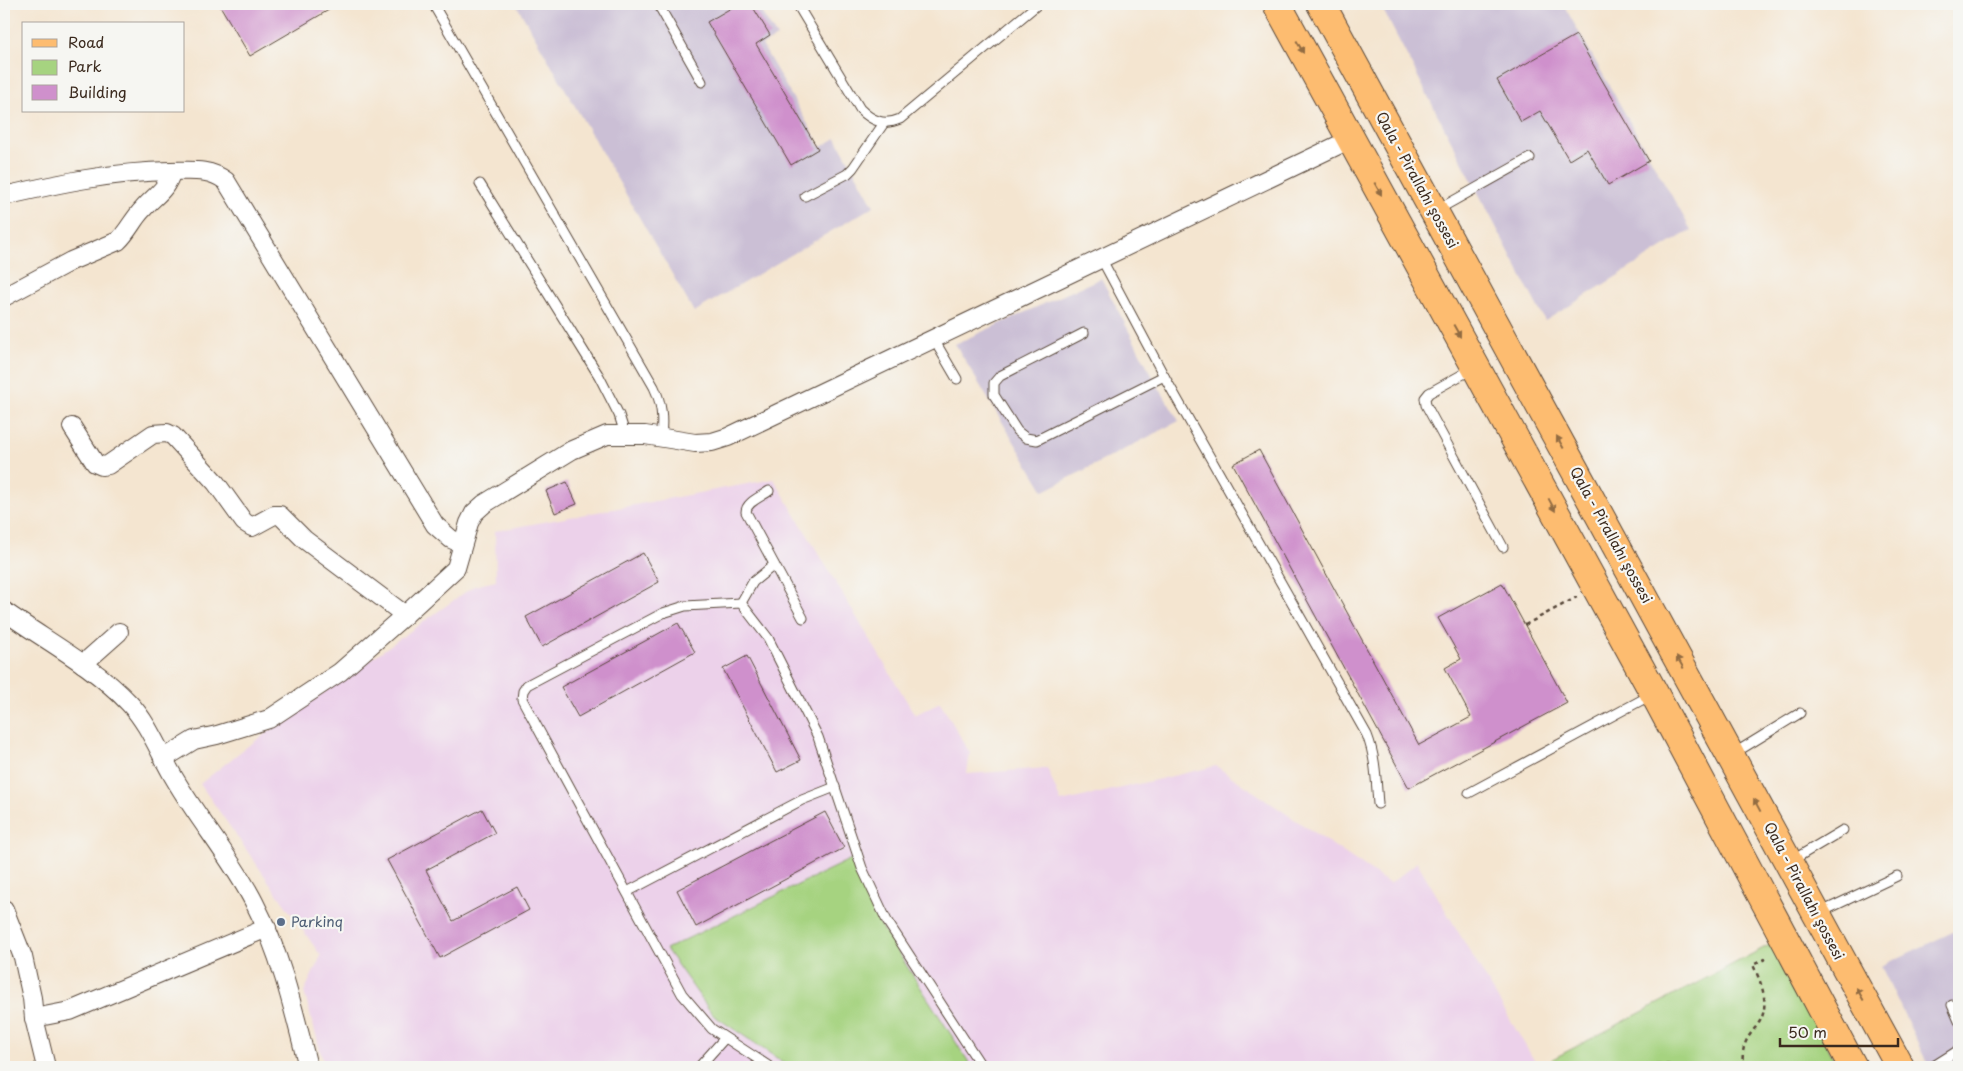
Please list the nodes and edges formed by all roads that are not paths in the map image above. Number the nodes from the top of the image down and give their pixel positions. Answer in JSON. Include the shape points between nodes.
{"nodes":[{"id":1,"x":433,"y":4,"type":"edge"},
{"id":2,"x":658,"y":4,"type":"edge"},
{"id":3,"x":796,"y":4,"type":"edge"},
{"id":4,"x":1038,"y":4,"type":"edge"},
{"id":5,"x":1277,"y":4,"type":"edge"},
{"id":6,"x":1321,"y":4,"type":"edge"},
{"id":7,"x":702,"y":82,"type":"dead end"},
{"id":8,"x":884,"y":123,"type":"junction"},
{"id":9,"x":1350,"y":139,"type":"junction"},
{"id":10,"x":1530,"y":158,"type":"dead end"},
{"id":11,"x":172,"y":171,"type":"junction"},
{"id":12,"x":480,"y":184,"type":"dead end"},
{"id":13,"x":4,"y":196,"type":"edge"},
{"id":14,"x":805,"y":196,"type":"dead end"},
{"id":15,"x":1434,"y":211,"type":"junction"},
{"id":16,"x":1101,"y":258,"type":"junction"},
{"id":17,"x":4,"y":297,"type":"edge"},
{"id":18,"x":1084,"y":333,"type":"dead end"},
{"id":19,"x":932,"y":338,"type":"junction"},
{"id":20,"x":1477,"y":367,"type":"junction"},
{"id":21,"x":1164,"y":376,"type":"junction"},
{"id":22,"x":957,"y":379,"type":"dead end"},
{"id":23,"x":72,"y":427,"type":"dead end"},
{"id":24,"x":625,"y":434,"type":"junction"},
{"id":25,"x":661,"y":437,"type":"junction"},
{"id":26,"x":769,"y":491,"type":"dead end"},
{"id":27,"x":462,"y":544,"type":"junction"},
{"id":28,"x":1503,"y":547,"type":"dead end"},
{"id":29,"x":774,"y":565,"type":"junction"},
{"id":30,"x":742,"y":603,"type":"junction"},
{"id":31,"x":4,"y":611,"type":"edge"},
{"id":32,"x":405,"y":615,"type":"junction"},
{"id":33,"x":803,"y":618,"type":"dead end"},
{"id":34,"x":119,"y":632,"type":"dead end"},
{"id":35,"x":83,"y":664,"type":"junction"},
{"id":36,"x":1654,"y":693,"type":"junction"},
{"id":37,"x":1800,"y":713,"type":"dead end"},
{"id":38,"x":1730,"y":755,"type":"junction"},
{"id":39,"x":163,"y":759,"type":"junction"},
{"id":40,"x":835,"y":787,"type":"junction"},
{"id":41,"x":1469,"y":793,"type":"dead end"},
{"id":42,"x":1378,"y":804,"type":"dead end"},
{"id":43,"x":1843,"y":830,"type":"dead end"},
{"id":44,"x":1788,"y":862,"type":"junction"},
{"id":45,"x":1897,"y":876,"type":"dead end"},
{"id":46,"x":627,"y":892,"type":"junction"},
{"id":47,"x":4,"y":909,"type":"edge"},
{"id":48,"x":1817,"y":914,"type":"junction"},
{"id":49,"x":267,"y":928,"type":"junction"},
{"id":50,"x":1952,"y":1004,"type":"dead end"},
{"id":51,"x":34,"y":1018,"type":"junction"},
{"id":52,"x":1959,"y":1022,"type":"edge"},
{"id":53,"x":724,"y":1038,"type":"junction"},
{"id":54,"x":1959,"y":1050,"type":"edge"},
{"id":55,"x":46,"y":1067,"type":"edge"},
{"id":56,"x":308,"y":1067,"type":"edge"},
{"id":57,"x":699,"y":1067,"type":"edge"},
{"id":58,"x":770,"y":1067,"type":"edge"},
{"id":59,"x":982,"y":1067,"type":"edge"},
{"id":60,"x":1853,"y":1067,"type":"edge"},
{"id":61,"x":1900,"y":1067,"type":"edge"},
{"id":62,"x":1932,"y":1067,"type":"edge"}],
"edges":[{"from":1,"to":25,"type":"lane","via":[[654,387],[662,411]]},
{"from":2,"to":7,"type":"lane"},
{"from":3,"to":8,"type":"lane","via":[[860,109],[874,121]]},
{"from":4,"to":8,"type":"lane","via":[[900,119]]},
{"from":5,"to":9,"type":"main road","one_way":true},
{"from":6,"to":15,"type":"main road","name":"Qala - Pirallahı şossesi"},
{"from":8,"to":14,"type":"lane","via":[[847,174]]},
{"from":9,"to":16,"type":"street"},
{"from":9,"to":20,"type":"main road","one_way":true},
{"from":10,"to":15,"type":"lane"},
{"from":11,"to":13,"type":"street","via":[[96,176]]},
{"from":11,"to":17,"type":"street","via":[[164,189],[142,209],[118,241],[63,265]]},
{"from":11,"to":27,"type":"street","via":[[210,172],[226,181],[434,525]]},
{"from":12,"to":24,"type":"lane","via":[[599,376]]},
{"from":38,"to":15,"type":"main road","name":"Qala - Pirallahı şossesi","one_way":true},
{"from":16,"to":19,"type":"street"},
{"from":16,"to":21,"type":"lane"},
{"from":18,"to":21,"type":"lane","via":[[1000,376],[994,383],[994,395],[1017,431],[1026,438],[1038,440]]},
{"from":19,"to":22,"type":"lane"},
{"from":19,"to":25,"type":"street","via":[[728,437],[695,443]]},
{"from":20,"to":28,"type":"lane","via":[[1429,393],[1425,398],[1426,405]]},
{"from":20,"to":36,"type":"main road","one_way":true},
{"from":21,"to":42,"type":"lane","via":[[1367,735],[1374,751]]},
{"from":23,"to":32,"type":"street","via":[[95,463],[102,466],[153,434],[173,436],[216,483],[244,522],[252,527],[280,515],[305,540]]},
{"from":24,"to":25,"type":"street"},
{"from":24,"to":27,"type":"street","via":[[607,435],[572,450],[484,504],[474,513]]},
{"from":26,"to":29,"type":"lane","via":[[749,504],[746,512]]},
{"from":27,"to":32,"type":"street","via":[[456,568]]},
{"from":29,"to":30,"type":"lane","via":[[753,582]]},
{"from":29,"to":33,"type":"lane"},
{"from":30,"to":40,"type":"lane","via":[[768,638],[805,709]]},
{"from":30,"to":46,"type":"lane","via":[[674,609],[527,685],[523,691],[522,699]]},
{"from":31,"to":35,"type":"street"},
{"from":32,"to":39,"type":"street","via":[[340,672],[284,710],[255,725],[194,740]]},
{"from":34,"to":35,"type":"street"},
{"from":35,"to":39,"type":"street","via":[[129,702],[144,722]]},
{"from":36,"to":41,"type":"lane"},
{"from":36,"to":60,"type":"main road"},
{"from":37,"to":38,"type":"lane"},
{"from":44,"to":38,"type":"main road","name":"Qala - Pirallahı şossesi","one_way":true},
{"from":39,"to":49,"type":"street","via":[[243,883]]},
{"from":40,"to":46,"type":"lane","via":[[802,800]]},
{"from":40,"to":59,"type":"lane","via":[[862,868],[887,921]]},
{"from":43,"to":44,"type":"lane"},
{"from":44,"to":48,"type":"main road","name":"Qala - Pirallahı şossesi"},
{"from":45,"to":48,"type":"lane"},
{"from":46,"to":53,"type":"lane","via":[[682,994],[696,1013]]},
{"from":47,"to":51,"type":"street","via":[[23,957]]},
{"from":61,"to":48,"type":"main road","name":"Qala - Pirallahı şossesi","one_way":true},
{"from":49,"to":51,"type":"street","via":[[70,1011]]},
{"from":49,"to":56,"type":"street"},
{"from":50,"to":52,"type":"lane"},
{"from":51,"to":55,"type":"street"},
{"from":53,"to":57,"type":"lane"},
{"from":53,"to":58,"type":"lane"},
{"from":54,"to":62,"type":"lane"}]}
